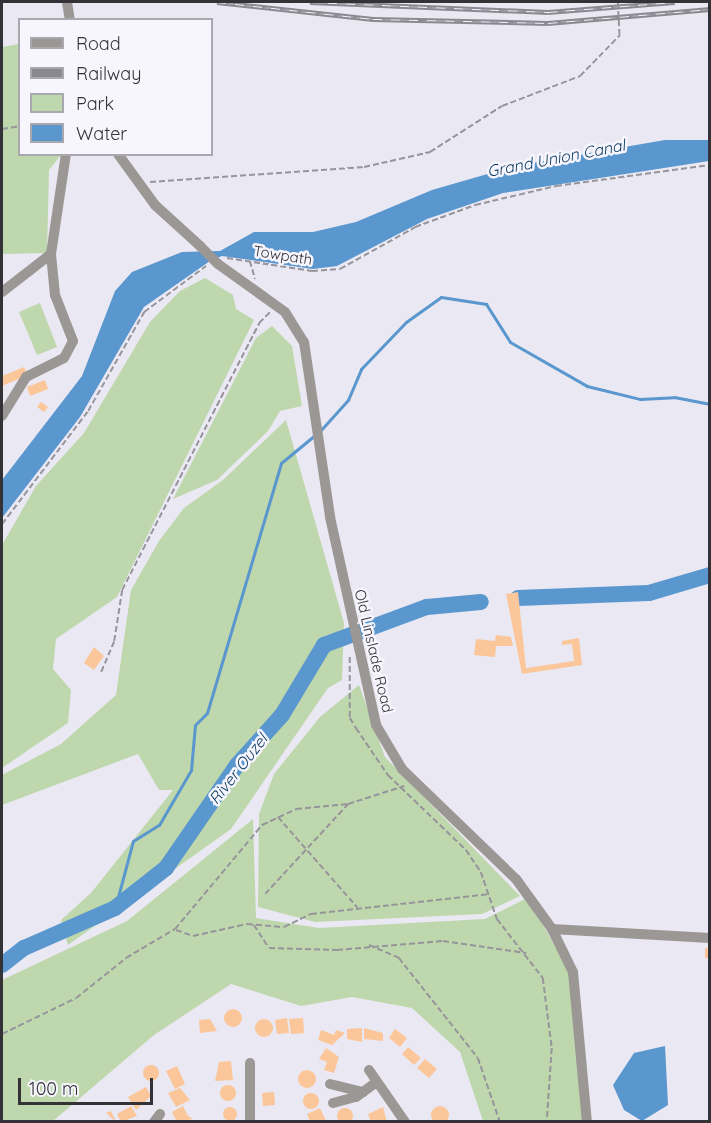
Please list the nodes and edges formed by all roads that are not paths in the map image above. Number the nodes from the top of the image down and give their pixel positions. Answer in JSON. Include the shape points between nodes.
{"nodes":[{"id":1,"x":67,"y":2,"type":"edge"},
{"id":2,"x":70,"y":18,"type":"edge"},
{"id":3,"x":66,"y":156,"type":"edge"},
{"id":4,"x":119,"y":156,"type":"edge"},
{"id":5,"x":51,"y":254,"type":"junction"},
{"id":6,"x":2,"y":292,"type":"edge"},
{"id":7,"x":2,"y":416,"type":"edge"},
{"id":8,"x":552,"y":929,"type":"junction"},
{"id":9,"x":710,"y":938,"type":"edge"},
{"id":10,"x":250,"y":1063,"type":"dead end"},
{"id":11,"x":369,"y":1070,"type":"dead end"},
{"id":12,"x":375,"y":1083,"type":"junction"},
{"id":13,"x":330,"y":1084,"type":"dead end"},
{"id":14,"x":363,"y":1092,"type":"junction"},
{"id":15,"x":333,"y":1103,"type":"dead end"},
{"id":16,"x":250,"y":1122,"type":"edge"},
{"id":17,"x":405,"y":1122,"type":"edge"},
{"id":18,"x":587,"y":1122,"type":"edge"}],
"edges":[{"from":1,"to":2,"type":"street"},
{"from":3,"to":5,"type":"street"},
{"from":4,"to":8,"type":"street","name":"Old Linslade Road","bridge":true,"via":[[137,183],[200,246],[277,306],[304,342],[316,405],[320,459],[376,725],[387,749],[516,879]]},
{"from":5,"to":6,"type":"street"},
{"from":5,"to":7,"type":"street","via":[[55,296],[73,341],[64,358],[26,377]]},
{"from":8,"to":9,"type":"street"},
{"from":8,"to":18,"type":"street","name":"Old Linslade Road","via":[[573,972]]},
{"from":10,"to":16,"type":"street"},
{"from":11,"to":12,"type":"street"},
{"from":12,"to":14,"type":"street"},
{"from":12,"to":17,"type":"street","via":[[387,1090]]},
{"from":13,"to":14,"type":"street"},
{"from":14,"to":15,"type":"street"}]}
